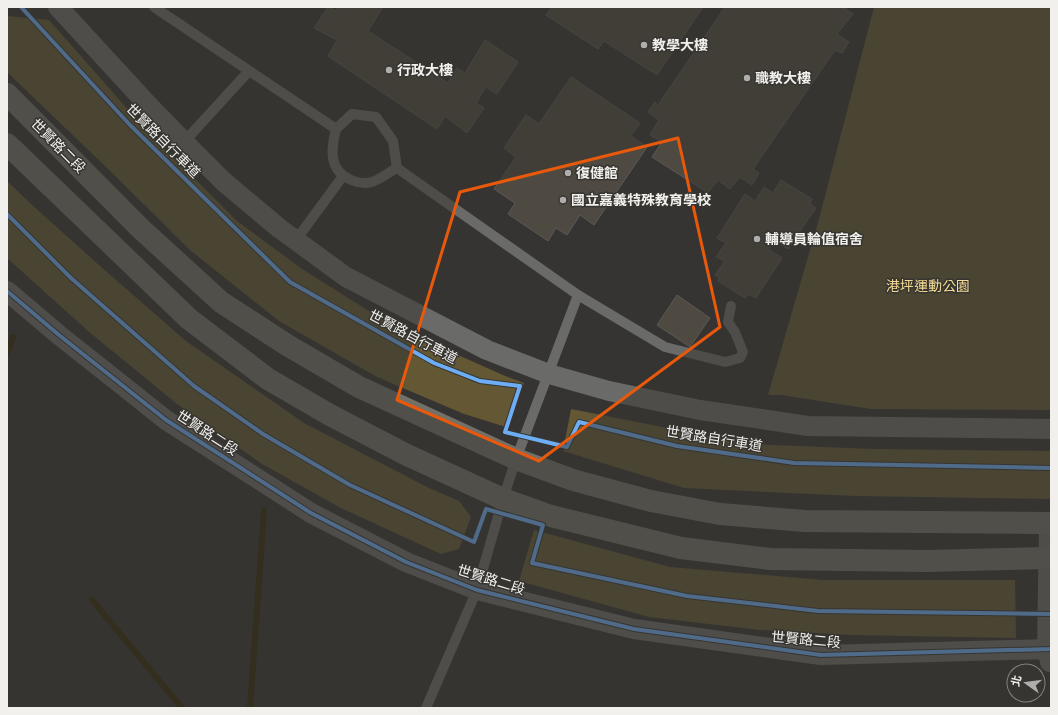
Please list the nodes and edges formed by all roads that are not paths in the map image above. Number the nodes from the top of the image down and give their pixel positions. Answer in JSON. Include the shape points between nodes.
{"nodes":[{"id":1,"x":58,"y":7,"type":"edge"},
{"id":2,"x":154,"y":7,"type":"edge"},
{"id":3,"x":249,"y":71,"type":"junction"},
{"id":4,"x":7,"y":94,"type":"edge"},
{"id":5,"x":336,"y":129,"type":"junction"},
{"id":6,"x":184,"y":142,"type":"junction"},
{"id":7,"x":7,"y":144,"type":"edge"},
{"id":8,"x":397,"y":168,"type":"junction"},
{"id":9,"x":343,"y":176,"type":"junction"},
{"id":10,"x":296,"y":240,"type":"junction"},
{"id":11,"x":7,"y":291,"type":"edge"},
{"id":12,"x":578,"y":295,"type":"junction"},
{"id":13,"x":731,"y":306,"type":"dead end"},
{"id":14,"x":549,"y":374,"type":"junction"},
{"id":15,"x":1051,"y":429,"type":"edge"},
{"id":16,"x":516,"y":459,"type":"junction"},
{"id":17,"x":503,"y":499,"type":"junction"},
{"id":18,"x":1050,"y":523,"type":"edge"},
{"id":19,"x":1049,"y":558,"type":"edge"},
{"id":20,"x":477,"y":590,"type":"junction"},
{"id":21,"x":1050,"y":654,"type":"edge"},
{"id":22,"x":426,"y":708,"type":"edge"}],
"edges":[{"from":1,"to":6,"type":"street"},
{"from":2,"to":3,"type":"lane"},
{"from":3,"to":5,"type":"lane"},
{"from":3,"to":6,"type":"lane"},
{"from":4,"to":16,"type":"main road","name":"世賢路二段","via":[[140,228],[221,302],[359,387]]},
{"from":5,"to":8,"type":"lane","via":[[352,114],[376,117],[394,141]]},
{"from":5,"to":9,"type":"lane","via":[[332,145],[334,166]]},
{"from":6,"to":10,"type":"street","via":[[224,182]]},
{"from":7,"to":17,"type":"main road","via":[[189,319],[268,379],[330,416]]},
{"from":8,"to":9,"type":"lane","via":[[371,182],[359,183]]},
{"from":8,"to":12,"type":"lane"},
{"from":9,"to":10,"type":"lane"},
{"from":10,"to":14,"type":"street","via":[[346,277],[487,350]]},
{"from":11,"to":20,"type":"street","name":"世賢路二段","via":[[166,420],[311,513],[406,562]]},
{"from":12,"to":13,"type":"lane","via":[[665,347],[725,362],[740,358],[743,352],[728,322]]},
{"from":12,"to":14,"type":"lane"},
{"from":14,"to":15,"type":"street","via":[[609,391],[700,410],[808,426]]},
{"from":14,"to":16,"type":"lane"},
{"from":16,"to":17,"type":"lane"},
{"from":16,"to":18,"type":"main road","name":"世賢路二段","via":[[573,480],[651,501],[720,514],[805,521]]},
{"from":17,"to":19,"type":"main road","via":[[551,516],[680,548],[770,559],[928,561]]},
{"from":17,"to":20,"type":"lane"},
{"from":18,"to":19,"type":"street"},
{"from":19,"to":21,"type":"street"},
{"from":20,"to":21,"type":"street","name":"世賢路二段","via":[[634,629],[821,655]]},
{"from":20,"to":22,"type":"lane"}]}
